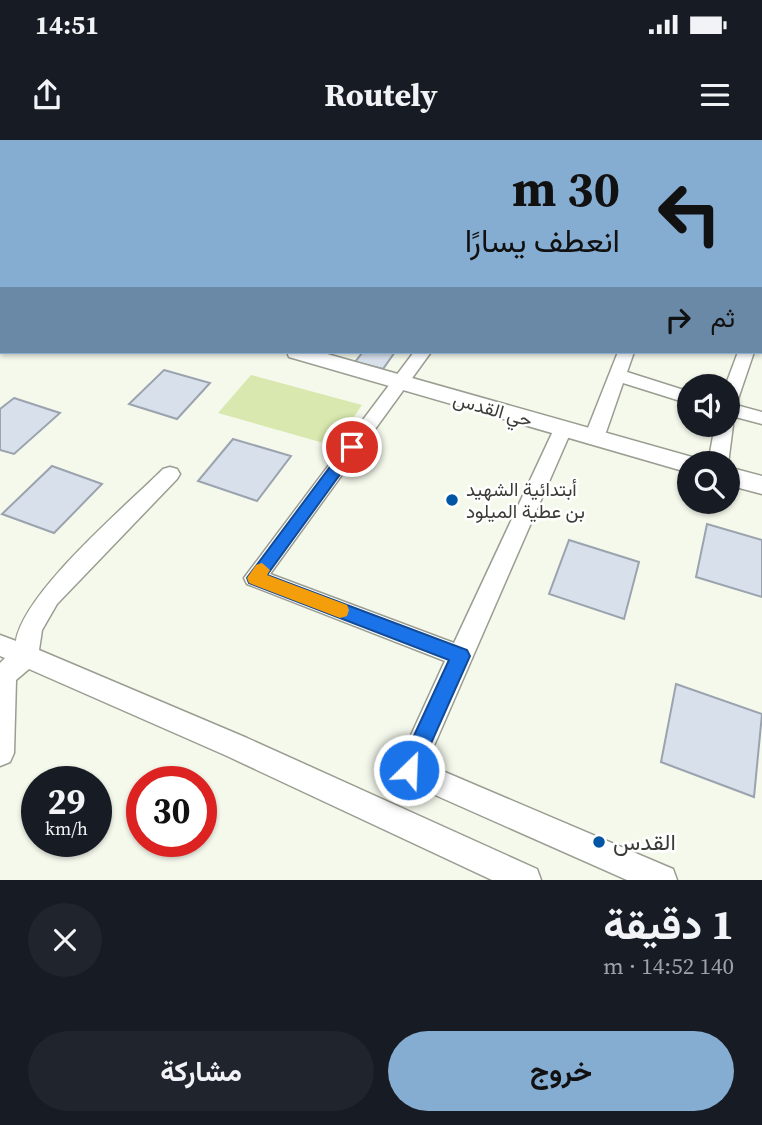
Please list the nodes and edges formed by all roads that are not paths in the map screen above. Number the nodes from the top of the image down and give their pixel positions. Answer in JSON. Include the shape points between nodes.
{"nodes":[{"id":1,"x":304,"y":354,"type":"edge"},
{"id":2,"x":421,"y":354,"type":"edge"},
{"id":3,"x":625,"y":354,"type":"edge"},
{"id":4,"x":745,"y":354,"type":"edge"},
{"id":5,"x":738,"y":374,"type":"edge"},
{"id":6,"x":618,"y":375,"type":"junction"},
{"id":7,"x":400,"y":382,"type":"junction"},
{"id":8,"x":677,"y":394,"type":"edge"},
{"id":9,"x":740,"y":413,"type":"edge"},
{"id":10,"x":762,"y":418,"type":"edge"},
{"id":11,"x":563,"y":429,"type":"junction"},
{"id":12,"x":594,"y":438,"type":"junction"},
{"id":13,"x":677,"y":461,"type":"edge"},
{"id":14,"x":170,"y":474,"type":"dead end"},
{"id":15,"x":740,"y":479,"type":"edge"},
{"id":16,"x":762,"y":485,"type":"edge"},
{"id":17,"x":0,"y":645,"type":"edge"},
{"id":18,"x":26,"y":656,"type":"junction"},
{"id":19,"x":460,"y":656,"type":"junction"},
{"id":20,"x":1,"y":677,"type":"edge"},
{"id":21,"x":0,"y":753,"type":"edge"},
{"id":22,"x":526,"y":880,"type":"edge"},
{"id":23,"x":662,"y":880,"type":"edge"}],
"edges":[{"from":1,"to":7,"type":"street","name":"حي القدس"},
{"from":2,"to":7,"type":"street"},
{"from":3,"to":6,"type":"street"},
{"from":4,"to":5,"type":"street"},
{"from":6,"to":8,"type":"street"},
{"from":6,"to":12,"type":"street"},
{"from":7,"to":11,"type":"street","name":"حي القدس"},
{"from":7,"to":19,"type":"street","via":[[256,578]]},
{"from":9,"to":10,"type":"street"},
{"from":11,"to":12,"type":"street","name":"حي القدس"},
{"from":11,"to":19,"type":"street"},
{"from":12,"to":13,"type":"street","name":"حي القدس"},
{"from":14,"to":18,"type":"street","via":[[49,597],[30,629]]},
{"from":15,"to":16,"type":"street"},
{"from":17,"to":18,"type":"street"},
{"from":18,"to":20,"type":"street"},
{"from":18,"to":22,"type":"street"},
{"from":19,"to":23,"type":"street","via":[[409,770]]},
{"from":20,"to":21,"type":"street"}]}
